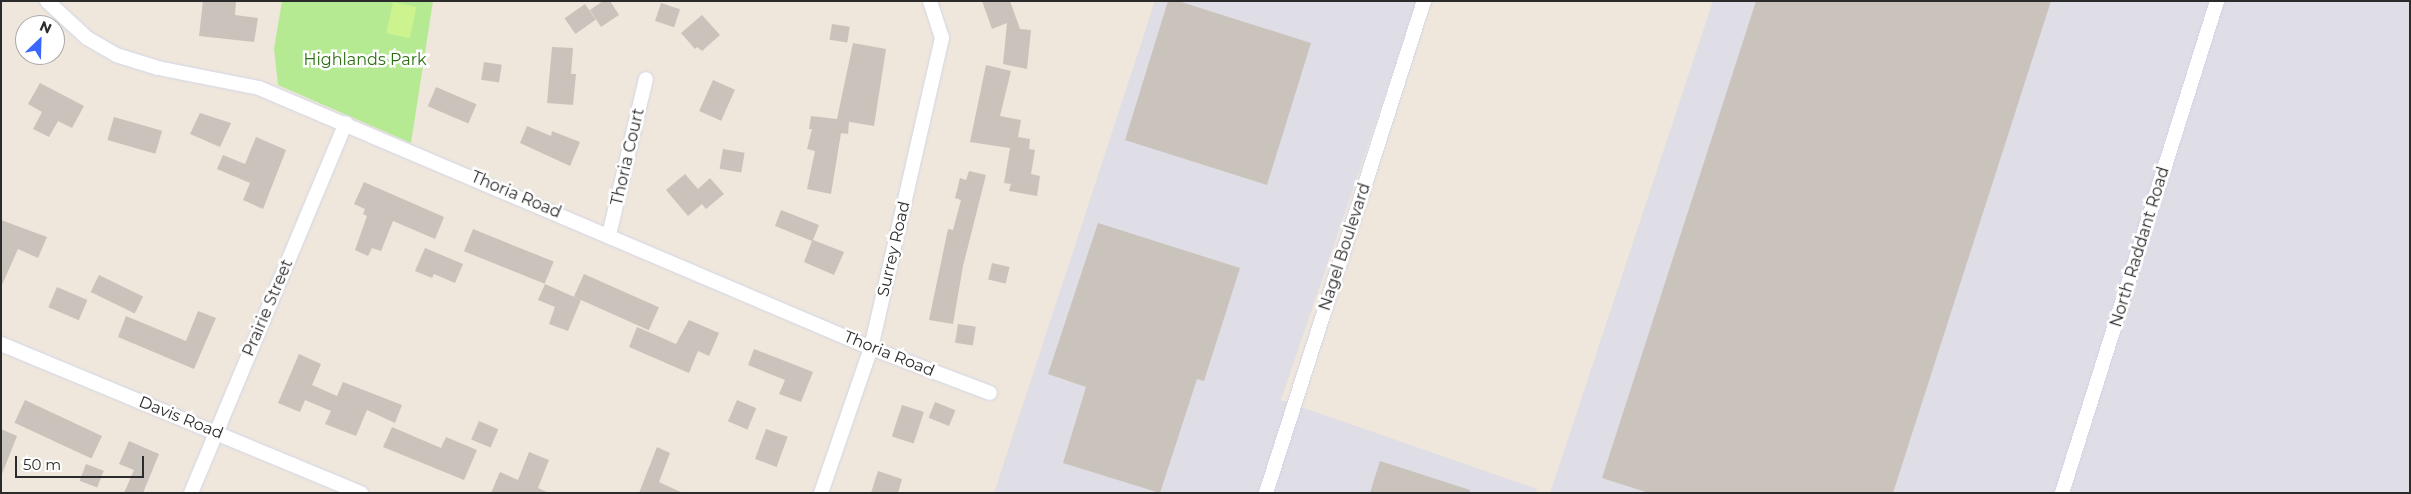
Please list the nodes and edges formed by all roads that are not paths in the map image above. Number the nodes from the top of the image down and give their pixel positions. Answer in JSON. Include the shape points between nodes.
{"nodes":[{"id":1,"x":47,"y":1,"type":"edge"},
{"id":2,"x":930,"y":1,"type":"edge"},
{"id":3,"x":1424,"y":1,"type":"edge"},
{"id":4,"x":2217,"y":1,"type":"edge"},
{"id":5,"x":646,"y":79,"type":"dead end"},
{"id":6,"x":346,"y":123,"type":"junction"},
{"id":7,"x":610,"y":235,"type":"junction"},
{"id":8,"x":1,"y":344,"type":"edge"},
{"id":9,"x":871,"y":348,"type":"junction"},
{"id":10,"x":990,"y":393,"type":"dead end"},
{"id":11,"x":216,"y":432,"type":"junction"},
{"id":12,"x":190,"y":493,"type":"edge"},
{"id":13,"x":361,"y":493,"type":"edge"},
{"id":14,"x":821,"y":493,"type":"edge"},
{"id":15,"x":1266,"y":493,"type":"edge"},
{"id":16,"x":2062,"y":493,"type":"edge"}],
"edges":[{"from":1,"to":6,"type":"street","name":"Thoria Road","via":[[87,38],[116,55],[158,68],[259,88]]},
{"from":2,"to":9,"type":"street","name":"Surrey Road","via":[[942,38]]},
{"from":3,"to":15,"type":"street","name":"Nagel Boulevard"},
{"from":4,"to":16,"type":"street","name":"North Raddant Road"},
{"from":5,"to":7,"type":"street","name":"Thoria Court"},
{"from":6,"to":7,"type":"street","name":"Thoria Road"},
{"from":6,"to":11,"type":"street","name":"Prairie Street"},
{"from":7,"to":9,"type":"street","name":"Thoria Road"},
{"from":8,"to":11,"type":"street","name":"Davis Road"},
{"from":9,"to":10,"type":"street","name":"Thoria Road"},
{"from":9,"to":14,"type":"street","name":"Surrey Road"},
{"from":11,"to":12,"type":"street","name":"Prairie Street"},
{"from":11,"to":13,"type":"street","name":"Davis Road"}]}
